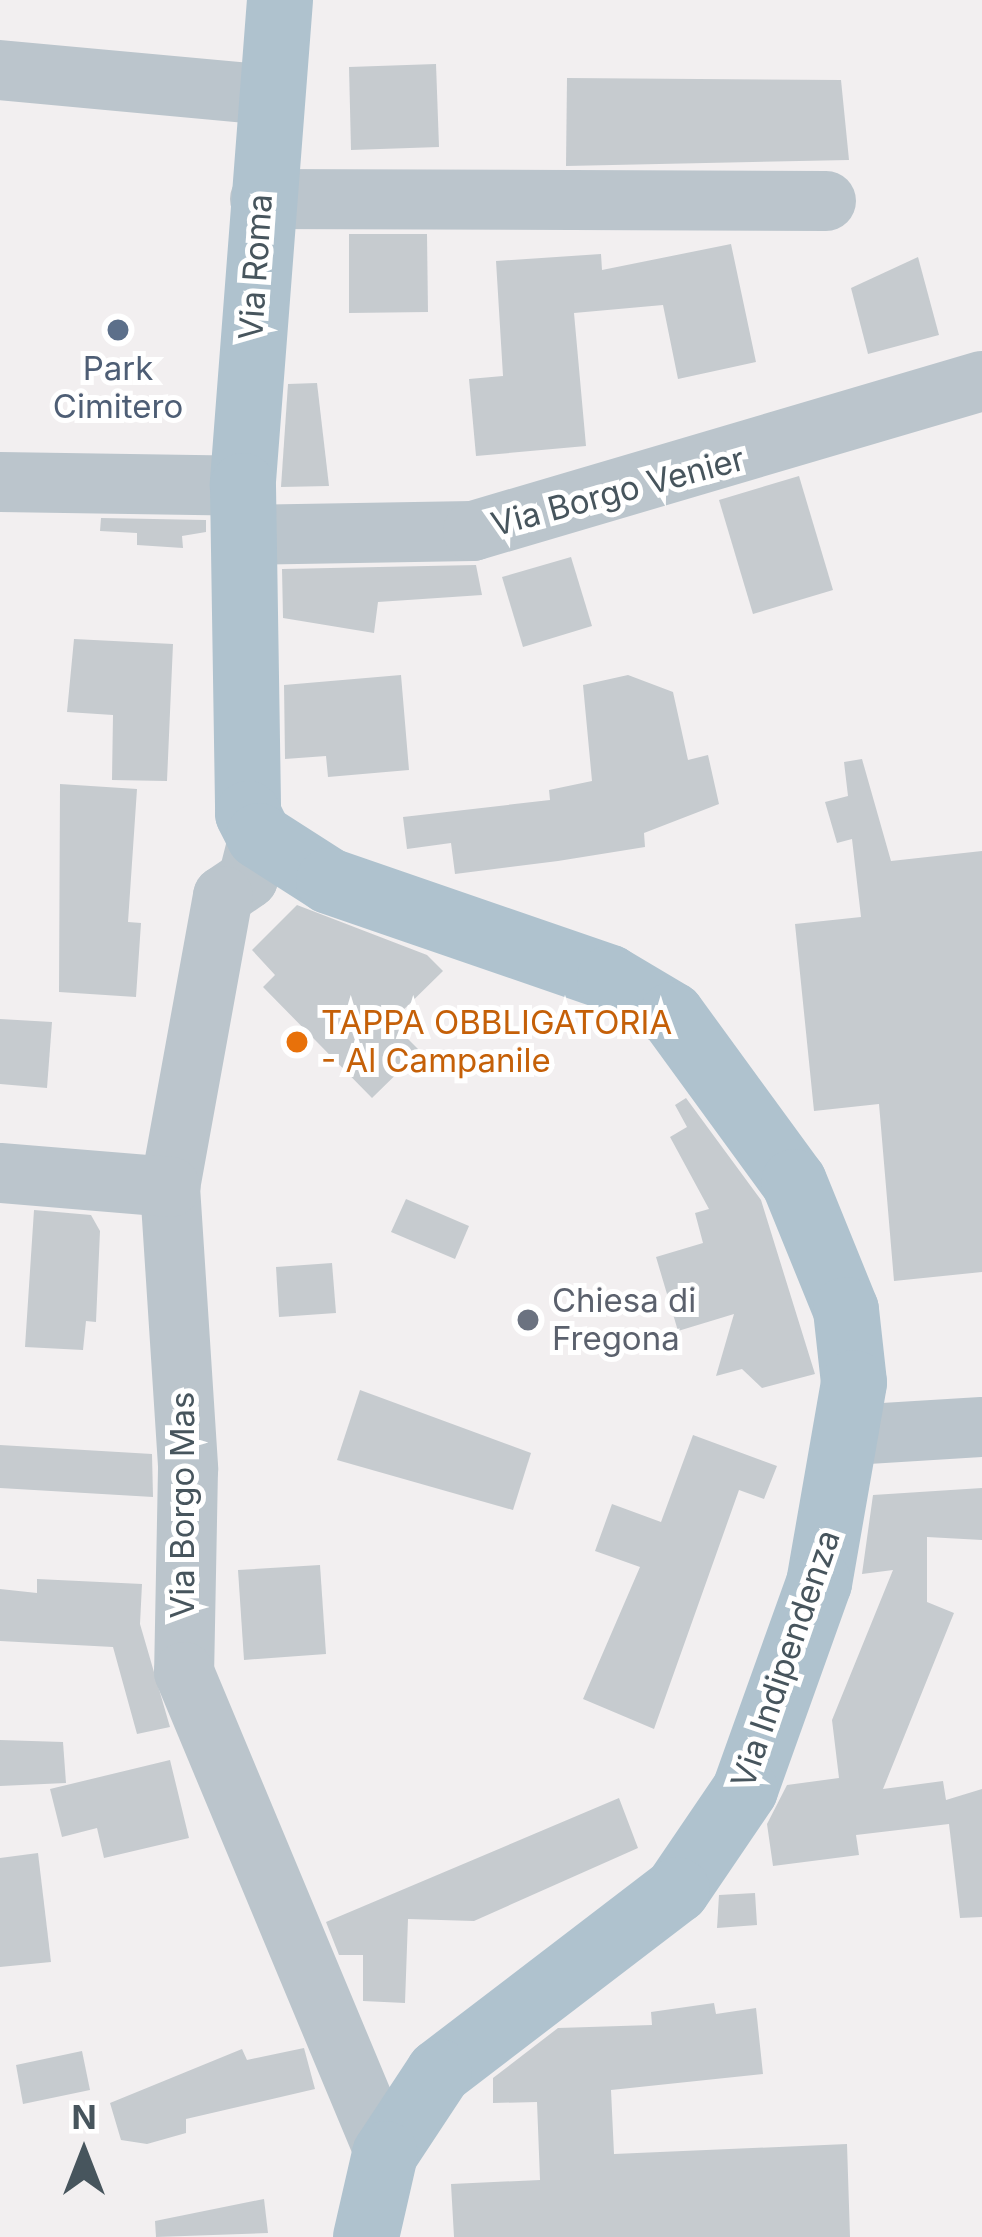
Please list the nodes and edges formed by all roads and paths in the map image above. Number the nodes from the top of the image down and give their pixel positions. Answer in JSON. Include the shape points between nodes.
{"nodes":[{"id":1,"x":280,"y":0,"type":"edge"},
{"id":2,"x":0,"y":70,"type":"edge"},
{"id":3,"x":268,"y":95,"type":"junction"},
{"id":4,"x":260,"y":199,"type":"junction"},
{"id":5,"x":826,"y":201,"type":"dead end"},
{"id":6,"x":982,"y":381,"type":"edge"},
{"id":7,"x":0,"y":482,"type":"edge"},
{"id":8,"x":243,"y":510,"type":"junction"},
{"id":9,"x":259,"y":836,"type":"junction"},
{"id":10,"x":0,"y":1173,"type":"edge"},
{"id":11,"x":170,"y":1187,"type":"junction"},
{"id":12,"x":982,"y":1426,"type":"edge"},
{"id":13,"x":851,"y":1435,"type":"junction"},
{"id":14,"x":385,"y":2154,"type":"junction"},
{"id":15,"x":366,"y":2237,"type":"edge"}],
"edges":[{"from":1,"to":3,"type":"main road","name":"Via Roma"},
{"from":2,"to":3,"type":"street"},
{"from":3,"to":4,"type":"main road","name":"Via Roma"},
{"from":4,"to":5,"type":"street"},
{"from":4,"to":8,"type":"main road","name":"Via Roma"},
{"from":6,"to":8,"type":"street","name":"Via Borgo Venier","via":[[473,531]]},
{"from":7,"to":8,"type":"street","name":"Via Borgo Venier"},
{"from":8,"to":9,"type":"main road","via":[[243,782]]},
{"from":9,"to":11,"type":"street","name":"Via Borgo Mas","via":[[248,879],[223,896]]},
{"from":9,"to":13,"type":"main road","name":"Via Indipendenza","via":[[329,881],[610,978],[672,1016],[734,1086],[831,1262],[846,1310]]},
{"from":10,"to":11,"type":"street"},
{"from":11,"to":14,"type":"street","name":"Via Borgo Mas","via":[[188,1469],[184,1672]]},
{"from":12,"to":13,"type":"street"},
{"from":13,"to":14,"type":"main road","name":"Via Indipendenza","via":[[778,1707],[715,1840],[677,1890],[439,2072]]},
{"from":14,"to":15,"type":"main road","name":"Via Indipendenza"}]}
